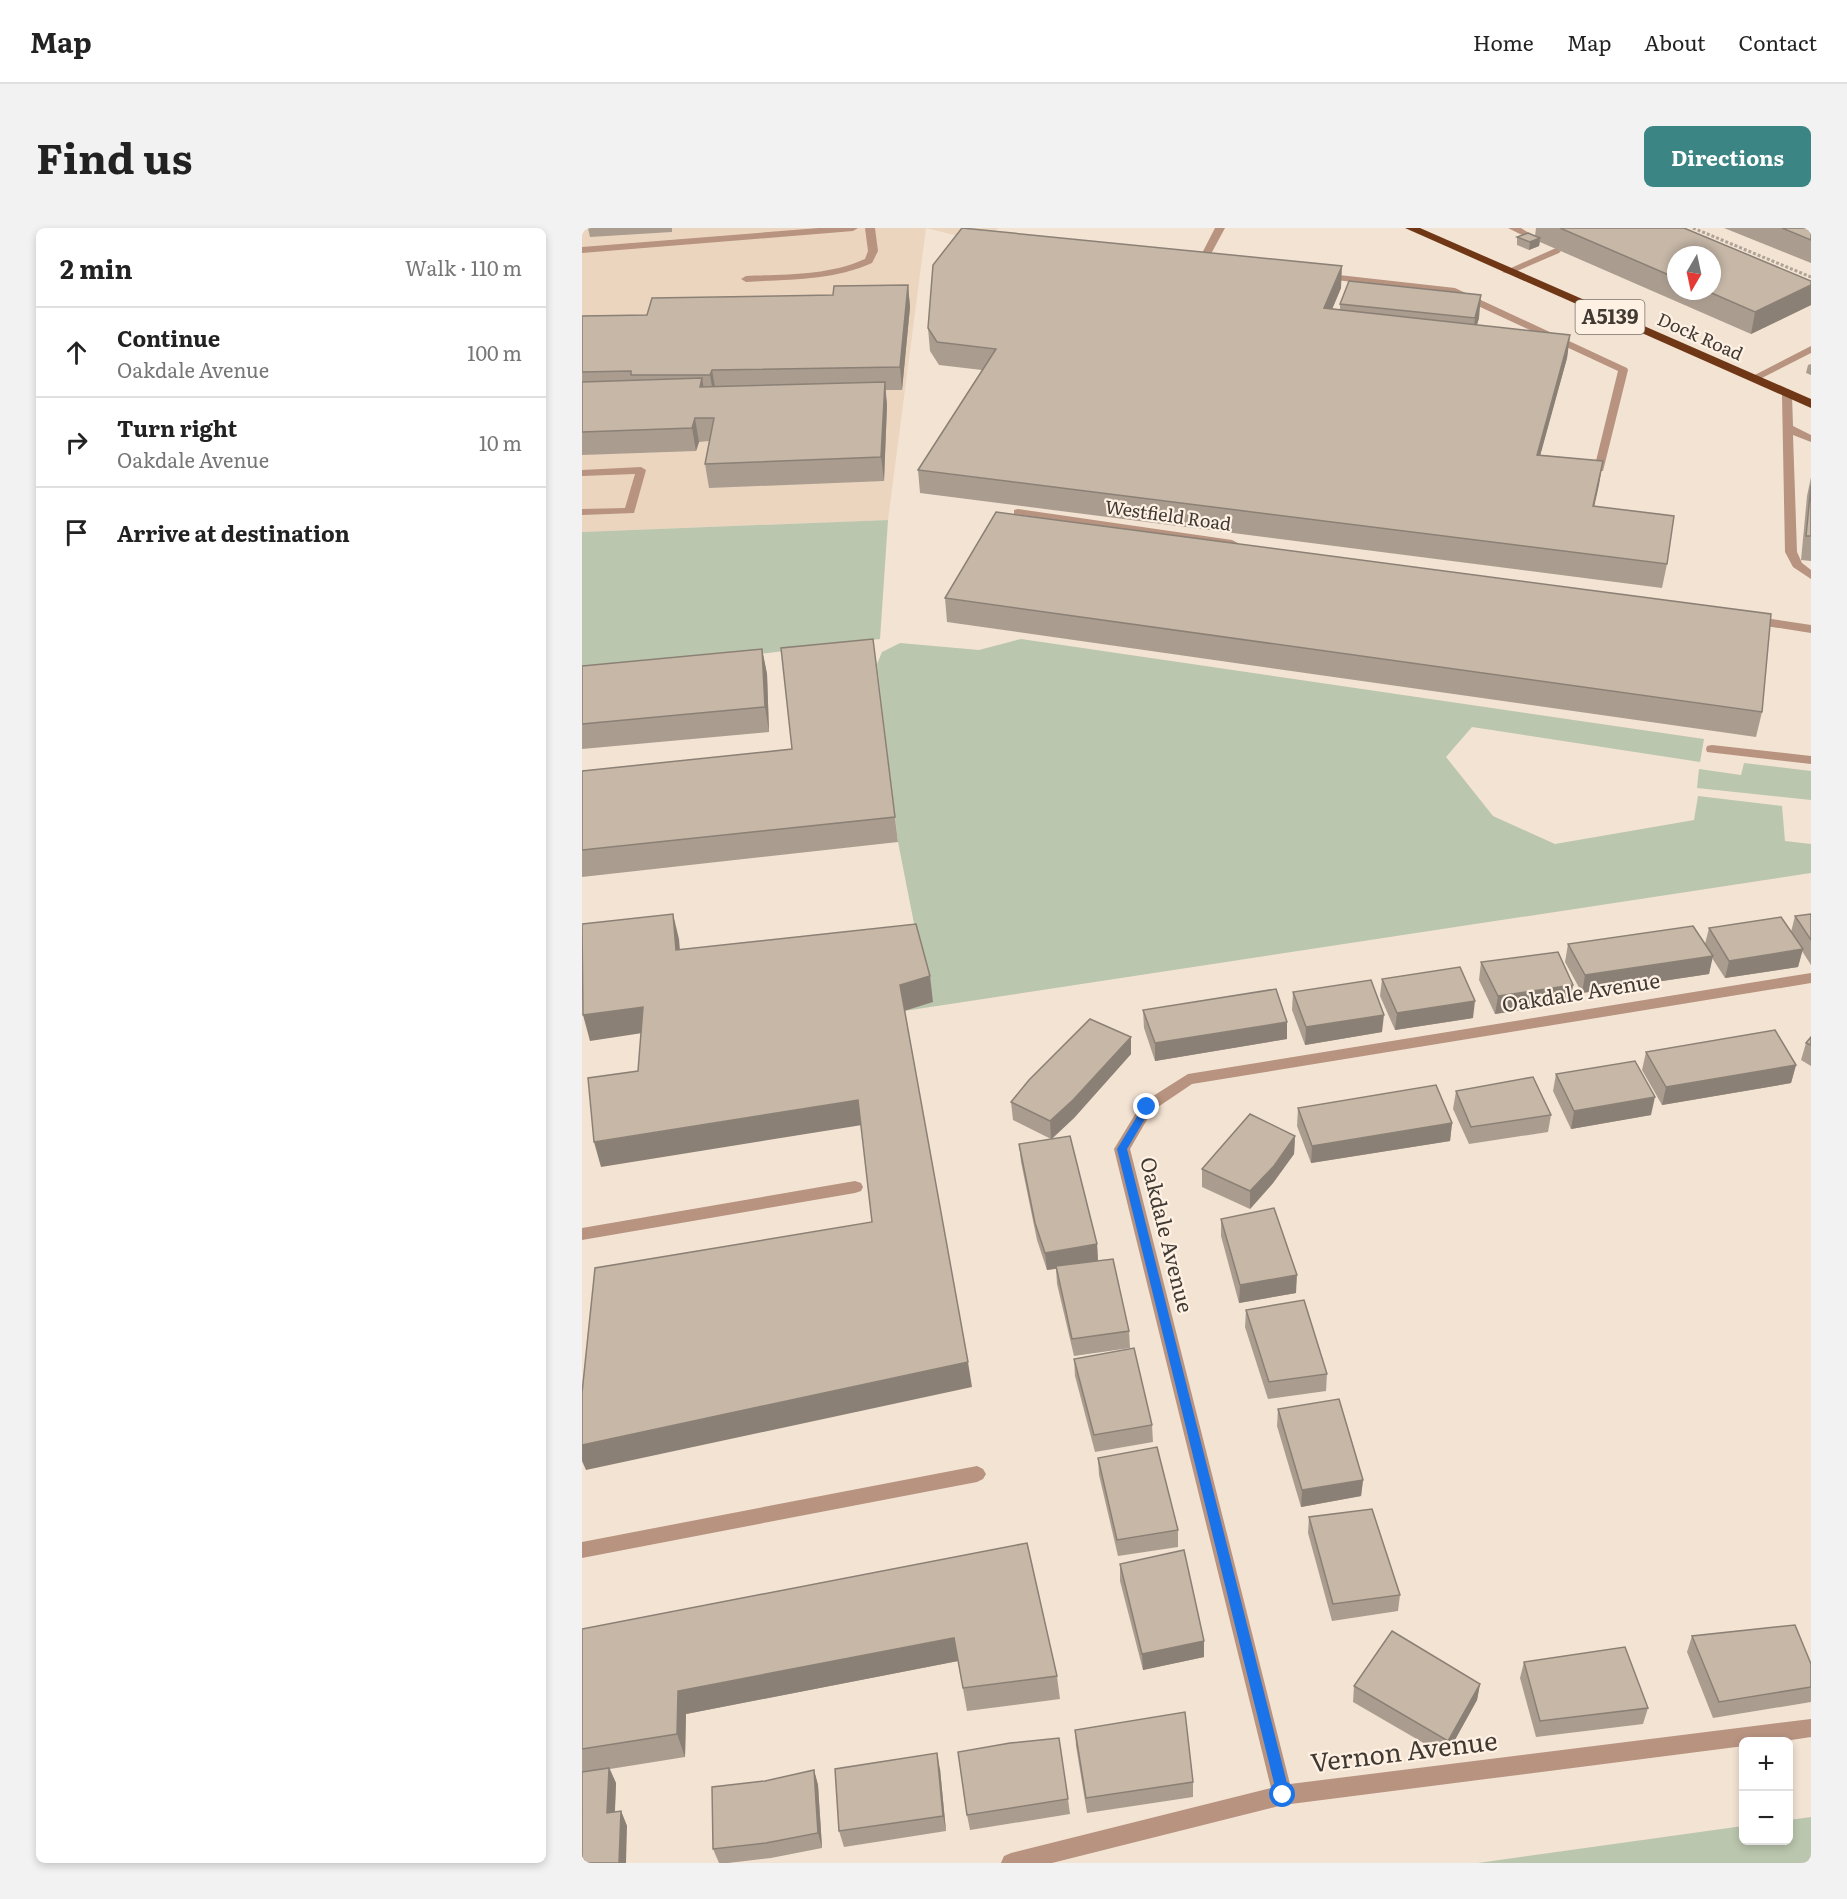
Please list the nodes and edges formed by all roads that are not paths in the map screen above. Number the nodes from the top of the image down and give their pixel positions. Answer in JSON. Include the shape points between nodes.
{"nodes":[{"id":1,"x":853,"y":228,"type":"edge"},
{"id":2,"x":870,"y":228,"type":"edge"},
{"id":3,"x":1220,"y":228,"type":"edge"},
{"id":4,"x":1411,"y":228,"type":"edge"},
{"id":5,"x":1513,"y":228,"type":"edge"},
{"id":6,"x":1524,"y":233,"type":"edge"},
{"id":7,"x":582,"y":250,"type":"edge"},
{"id":8,"x":1556,"y":251,"type":"dead end"},
{"id":9,"x":1190,"y":262,"type":"edge"},
{"id":10,"x":1202,"y":263,"type":"junction"},
{"id":11,"x":1214,"y":264,"type":"edge"},
{"id":12,"x":1507,"y":272,"type":"junction"},
{"id":13,"x":1309,"y":274,"type":"edge"},
{"id":14,"x":746,"y":279,"type":"dead end"},
{"id":15,"x":1811,"y":350,"type":"edge"},
{"id":16,"x":1752,"y":379,"type":"junction"},
{"id":17,"x":1787,"y":394,"type":"junction"},
{"id":18,"x":1811,"y":404,"type":"edge"},
{"id":19,"x":1788,"y":428,"type":"junction"},
{"id":20,"x":1811,"y":440,"type":"edge"},
{"id":21,"x":1599,"y":469,"type":"edge"},
{"id":22,"x":582,"y":473,"type":"edge"},
{"id":23,"x":582,"y":512,"type":"edge"},
{"id":24,"x":1018,"y":512,"type":"edge"},
{"id":25,"x":1243,"y":545,"type":"edge"},
{"id":26,"x":1811,"y":576,"type":"edge"},
{"id":27,"x":1740,"y":618,"type":"edge"},
{"id":28,"x":1811,"y":629,"type":"edge"},
{"id":29,"x":1712,"y":749,"type":"dead end"},
{"id":30,"x":1811,"y":760,"type":"edge"},
{"id":31,"x":1811,"y":978,"type":"edge"},
{"id":32,"x":855,"y":1187,"type":"dead end"},
{"id":33,"x":582,"y":1234,"type":"edge"},
{"id":34,"x":976,"y":1474,"type":"dead end"},
{"id":35,"x":582,"y":1550,"type":"edge"},
{"id":36,"x":1811,"y":1728,"type":"edge"},
{"id":37,"x":1283,"y":1795,"type":"junction"},
{"id":38,"x":1011,"y":1863,"type":"edge"}],
"edges":[{"from":1,"to":7,"type":"street"},
{"from":2,"to":14,"type":"street","via":[[873,251],[869,261],[859,267],[833,274]]},
{"from":3,"to":10,"type":"street"},
{"from":4,"to":12,"type":"highway","name":"Dock Road","number":"A5139"},
{"from":5,"to":6,"type":"street"},
{"from":8,"to":12,"type":"street"},
{"from":9,"to":10,"type":"street"},
{"from":10,"to":11,"type":"street"},
{"from":12,"to":16,"type":"highway","name":"Dock Road","number":"A5139"},
{"from":13,"to":21,"type":"street","via":[[1452,290],[1623,370]]},
{"from":15,"to":16,"type":"street"},
{"from":16,"to":17,"type":"highway","name":"Dock Road","number":"A5139"},
{"from":17,"to":18,"type":"highway","name":"Dock Road","number":"A5139"},
{"from":17,"to":19,"type":"street"},
{"from":19,"to":20,"type":"street"},
{"from":19,"to":26,"type":"street","via":[[1791,552],[1797,565]]},
{"from":22,"to":23,"type":"street","via":[[641,470],[630,511]]},
{"from":24,"to":25,"type":"street","name":"Westfield Road"},
{"from":27,"to":28,"type":"street"},
{"from":29,"to":30,"type":"street"},
{"from":31,"to":37,"type":"street","name":"Oakdale Avenue","via":[[1188,1078],[1147,1107],[1122,1149]]},
{"from":32,"to":33,"type":"street"},
{"from":34,"to":35,"type":"street"},
{"from":36,"to":37,"type":"street","name":"Vernon Avenue"},
{"from":37,"to":38,"type":"street","name":"Vernon Avenue"}]}
